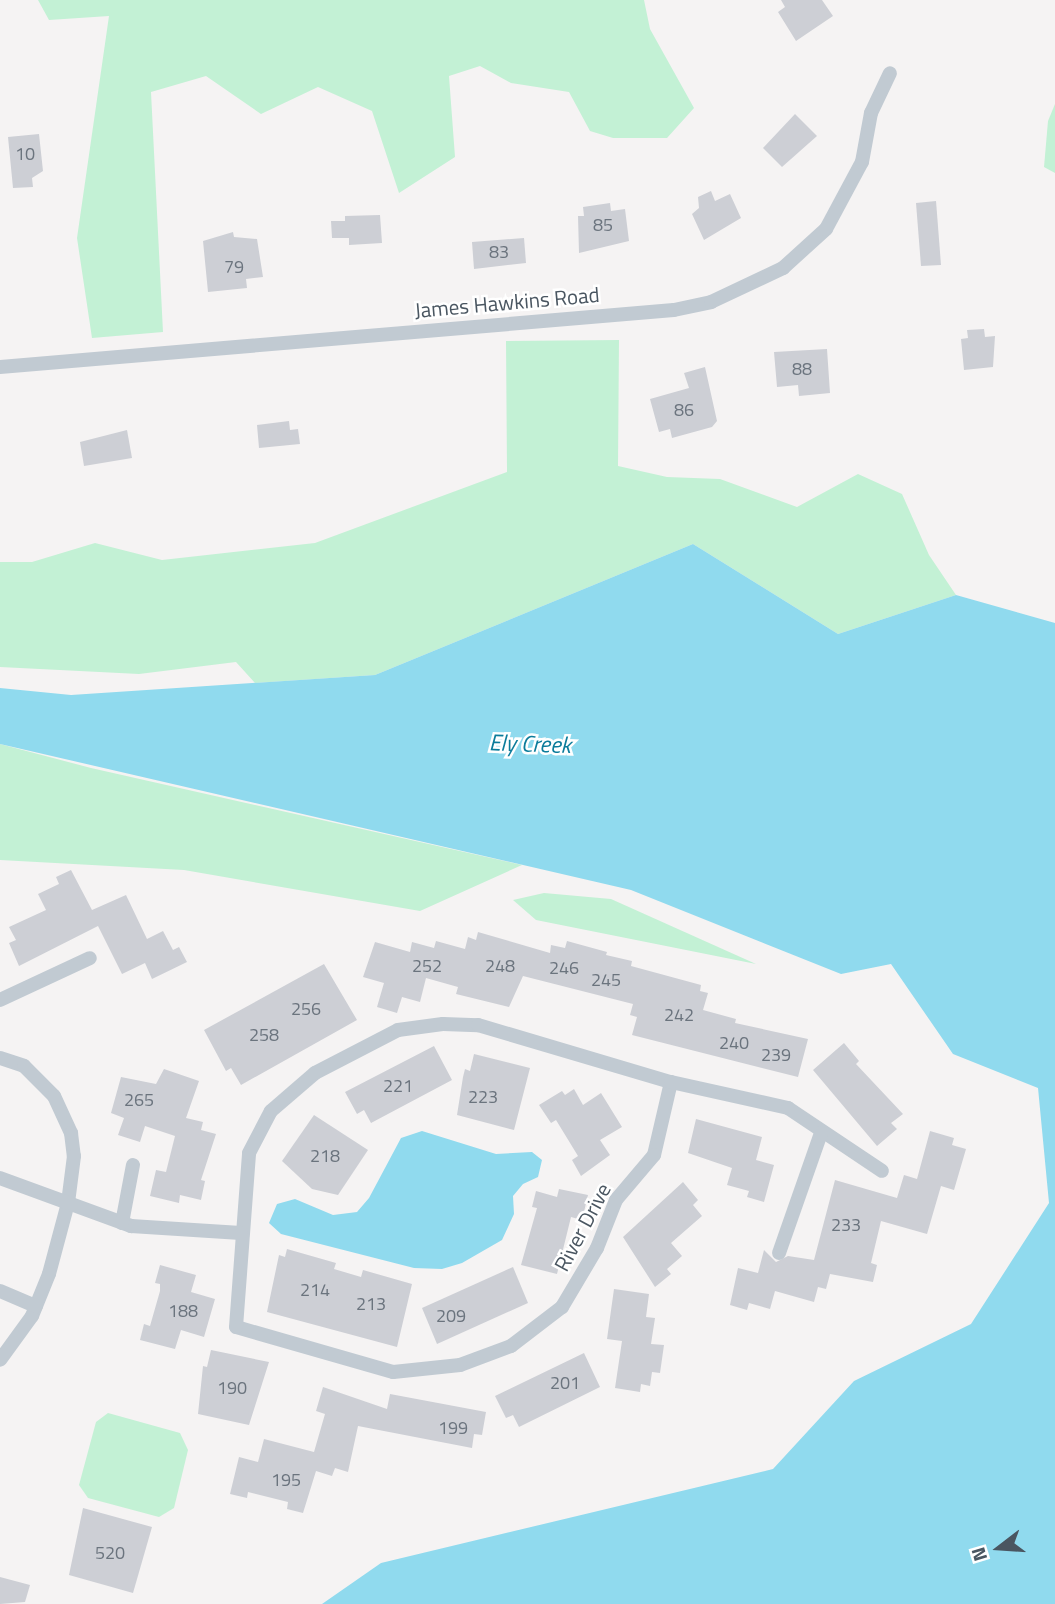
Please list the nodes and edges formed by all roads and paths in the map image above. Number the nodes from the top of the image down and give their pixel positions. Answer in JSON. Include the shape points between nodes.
{"nodes":[{"id":1,"x":890,"y":73,"type":"dead end"},
{"id":2,"x":0,"y":367,"type":"edge"},
{"id":3,"x":90,"y":958,"type":"dead end"},
{"id":4,"x":0,"y":1000,"type":"edge"},
{"id":5,"x":0,"y":1058,"type":"edge"},
{"id":6,"x":671,"y":1082,"type":"junction"},
{"id":7,"x":821,"y":1133,"type":"junction"},
{"id":8,"x":133,"y":1165,"type":"dead end"},
{"id":9,"x":882,"y":1171,"type":"dead end"},
{"id":10,"x":0,"y":1178,"type":"edge"},
{"id":11,"x":68,"y":1203,"type":"junction"},
{"id":12,"x":121,"y":1223,"type":"junction"},
{"id":13,"x":241,"y":1233,"type":"junction"},
{"id":14,"x":779,"y":1252,"type":"dead end"},
{"id":15,"x":0,"y":1291,"type":"edge"},
{"id":16,"x":36,"y":1307,"type":"junction"},
{"id":17,"x":0,"y":1360,"type":"edge"}],
"edges":[{"from":1,"to":2,"type":"street","name":"James Hawkins Road","via":[[871,113],[862,162],[826,229],[783,268],[711,302],[674,310]]},
{"from":3,"to":4,"type":"street"},
{"from":5,"to":11,"type":"street","via":[[24,1066],[63,1111],[74,1156]]},
{"from":6,"to":7,"type":"street","via":[[788,1108]]},
{"from":6,"to":13,"type":"street","name":"River Drive","via":[[478,1025],[398,1030],[316,1073],[271,1111],[249,1153]]},
{"from":6,"to":13,"type":"street","name":"River Drive","via":[[654,1155],[616,1200],[597,1248],[562,1307],[511,1346],[460,1365],[393,1372],[236,1327]]},
{"from":7,"to":9,"type":"street"},
{"from":7,"to":14,"type":"street"},
{"from":8,"to":12,"type":"street"},
{"from":10,"to":11,"type":"street"},
{"from":11,"to":12,"type":"street"},
{"from":11,"to":16,"type":"street"},
{"from":12,"to":13,"type":"street"},
{"from":15,"to":16,"type":"street"},
{"from":16,"to":17,"type":"street"}]}
